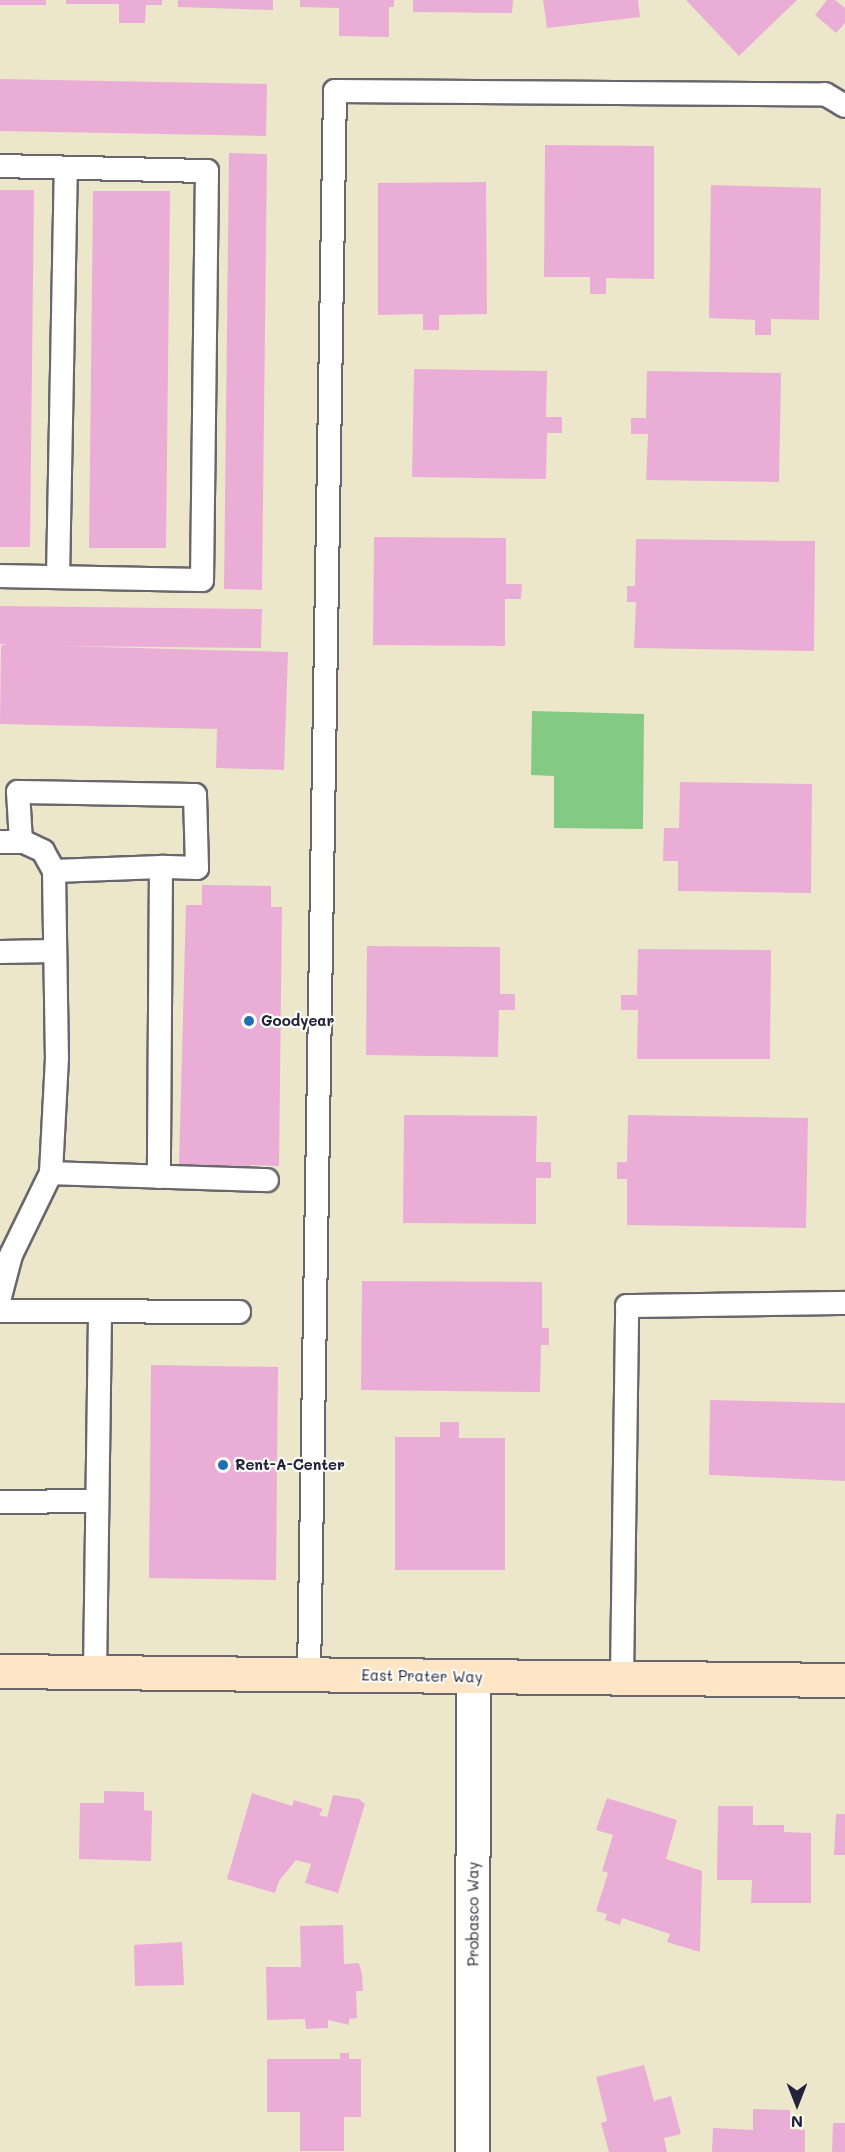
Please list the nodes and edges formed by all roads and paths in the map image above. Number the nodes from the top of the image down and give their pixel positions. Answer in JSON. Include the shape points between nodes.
{"nodes":[{"id":1,"x":845,"y":106,"type":"edge"},
{"id":2,"x":0,"y":166,"type":"edge"},
{"id":3,"x":66,"y":168,"type":"junction"},
{"id":4,"x":0,"y":576,"type":"edge"},
{"id":5,"x":58,"y":577,"type":"junction"},
{"id":6,"x":10,"y":842,"type":"edge"},
{"id":7,"x":161,"y":867,"type":"junction"},
{"id":8,"x":54,"y":871,"type":"junction"},
{"id":9,"x":54,"y":951,"type":"junction"},
{"id":10,"x":0,"y":952,"type":"edge"},
{"id":11,"x":51,"y":1173,"type":"junction"},
{"id":12,"x":159,"y":1176,"type":"junction"},
{"id":13,"x":267,"y":1180,"type":"dead end"},
{"id":14,"x":1,"y":1282,"type":"edge"},
{"id":15,"x":845,"y":1303,"type":"edge"},
{"id":16,"x":0,"y":1311,"type":"edge"},
{"id":17,"x":100,"y":1311,"type":"junction"},
{"id":18,"x":239,"y":1312,"type":"dead end"},
{"id":19,"x":98,"y":1501,"type":"junction"},
{"id":20,"x":0,"y":1502,"type":"edge"},
{"id":21,"x":0,"y":1671,"type":"edge"},
{"id":22,"x":95,"y":1673,"type":"junction"},
{"id":23,"x":309,"y":1675,"type":"junction"},
{"id":24,"x":473,"y":1676,"type":"junction"},
{"id":25,"x":622,"y":1678,"type":"junction"},
{"id":26,"x":845,"y":1680,"type":"edge"},
{"id":27,"x":472,"y":2152,"type":"edge"}],
"edges":[{"from":1,"to":23,"type":"lane","via":[[825,94],[335,91]]},
{"from":2,"to":3,"type":"lane"},
{"from":3,"to":5,"type":"lane"},
{"from":3,"to":5,"type":"lane","via":[[207,171],[202,580]]},
{"from":4,"to":5,"type":"lane"},
{"from":6,"to":7,"type":"lane","via":[[18,792],[195,795],[198,868]]},
{"from":6,"to":8,"type":"lane","via":[[43,851]]},
{"from":7,"to":8,"type":"lane"},
{"from":7,"to":12,"type":"lane"},
{"from":8,"to":9,"type":"lane"},
{"from":9,"to":10,"type":"lane"},
{"from":9,"to":11,"type":"lane","via":[[57,1058]]},
{"from":11,"to":12,"type":"lane"},
{"from":11,"to":14,"type":"lane","via":[[29,1213]]},
{"from":12,"to":13,"type":"lane"},
{"from":15,"to":25,"type":"lane","via":[[627,1306]]},
{"from":16,"to":17,"type":"lane"},
{"from":17,"to":18,"type":"lane"},
{"from":17,"to":19,"type":"lane"},
{"from":19,"to":20,"type":"lane"},
{"from":19,"to":22,"type":"lane"},
{"from":21,"to":22,"type":"main road","name":"East Prater Way"},
{"from":22,"to":23,"type":"main road","name":"East Prater Way"},
{"from":23,"to":24,"type":"main road","name":"East Prater Way"},
{"from":24,"to":25,"type":"main road","name":"East Prater Way"},
{"from":24,"to":27,"type":"street","name":"Probasco Way"},
{"from":25,"to":26,"type":"main road","name":"East Prater Way"}]}
